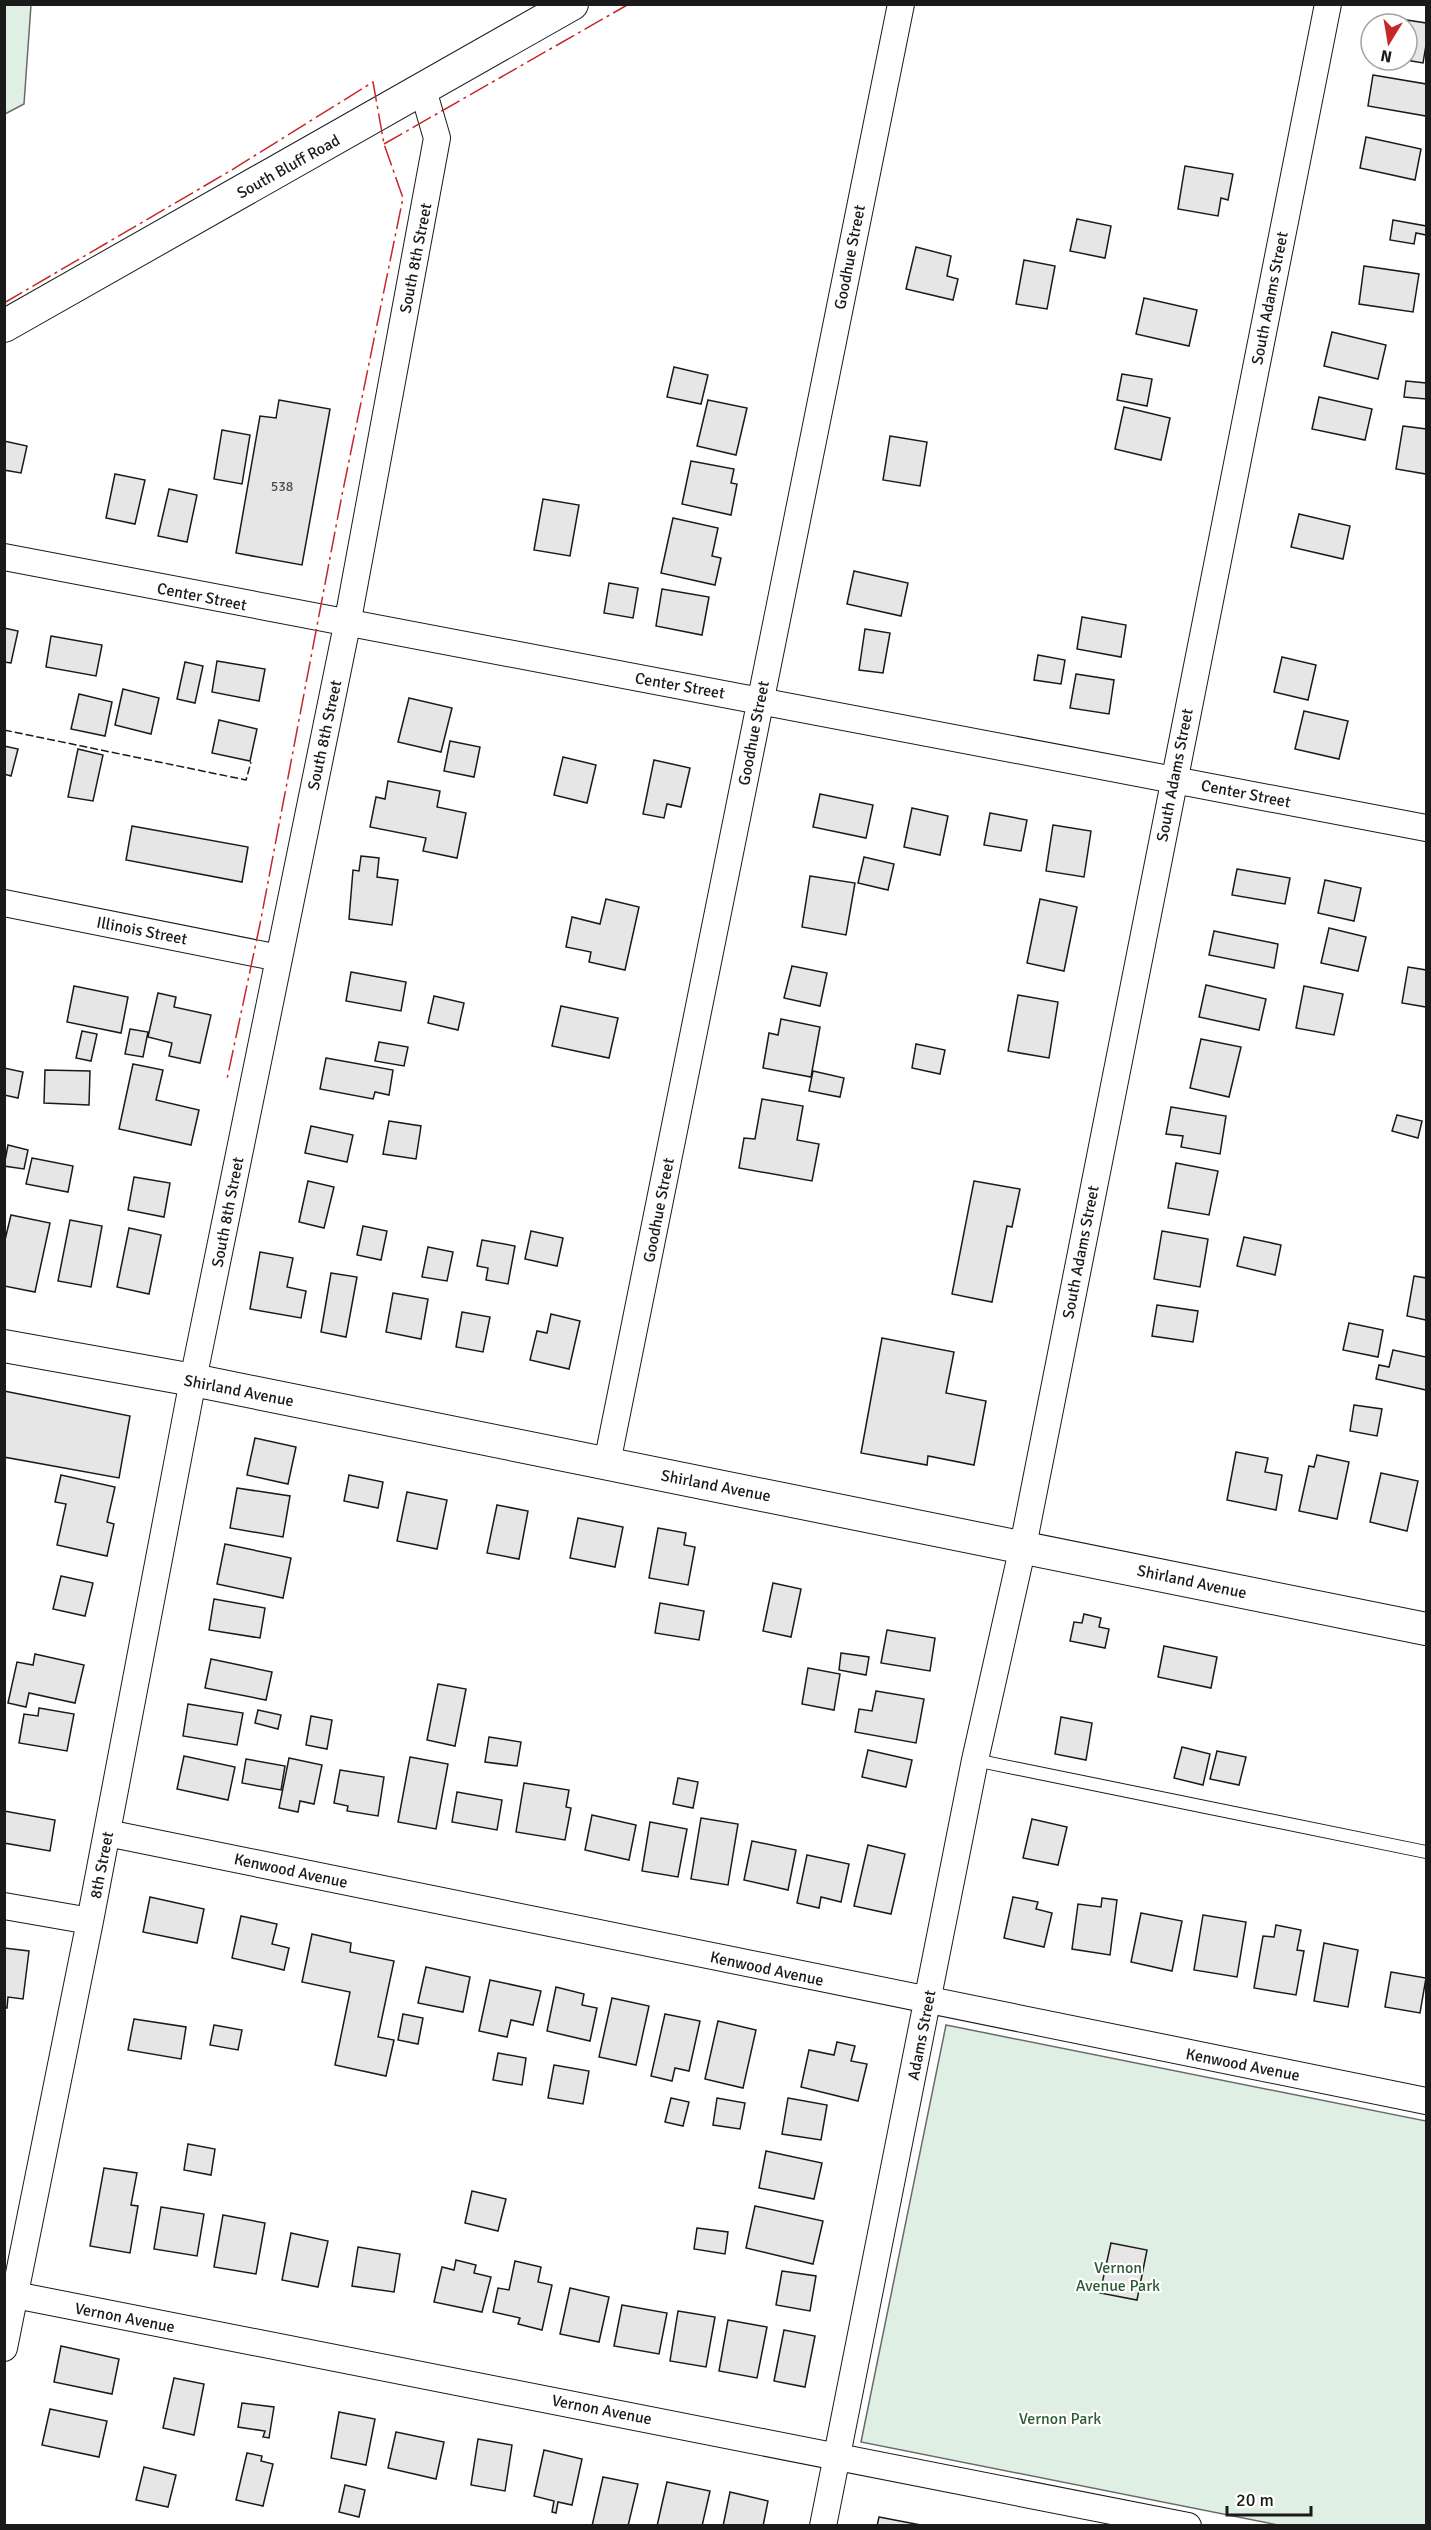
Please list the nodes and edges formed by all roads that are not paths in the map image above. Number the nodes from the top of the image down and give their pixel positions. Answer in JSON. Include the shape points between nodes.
{"nodes":[{"id":1,"x":572,"y":4,"type":"edge"},
{"id":2,"x":901,"y":4,"type":"edge"},
{"id":3,"x":1328,"y":4,"type":"edge"},
{"id":4,"x":423,"y":90,"type":"junction"},
{"id":5,"x":4,"y":326,"type":"edge"},
{"id":6,"x":4,"y":557,"type":"edge"},
{"id":7,"x":347,"y":625,"type":"junction"},
{"id":8,"x":759,"y":700,"type":"junction"},
{"id":9,"x":1173,"y":778,"type":"junction"},
{"id":10,"x":1426,"y":828,"type":"edge"},
{"id":11,"x":4,"y":903,"type":"edge"},
{"id":12,"x":279,"y":958,"type":"junction"},
{"id":13,"x":4,"y":1346,"type":"edge"},
{"id":14,"x":193,"y":1380,"type":"junction"},
{"id":15,"x":607,"y":1463,"type":"junction"},
{"id":16,"x":1023,"y":1546,"type":"junction"},
{"id":17,"x":1426,"y":1629,"type":"edge"},
{"id":18,"x":975,"y":1760,"type":"junction"},
{"id":19,"x":107,"y":1833,"type":"junction"},
{"id":20,"x":1426,"y":1852,"type":"edge"},
{"id":21,"x":4,"y":1906,"type":"edge"},
{"id":22,"x":90,"y":1921,"type":"junction"},
{"id":23,"x":928,"y":2000,"type":"junction"},
{"id":24,"x":1426,"y":2101,"type":"edge"},
{"id":25,"x":13,"y":2262,"type":"edge"},
{"id":26,"x":15,"y":2295,"type":"junction"},
{"id":27,"x":4,"y":2348,"type":"edge"},
{"id":28,"x":837,"y":2455,"type":"junction"},
{"id":29,"x":823,"y":2526,"type":"edge"},
{"id":30,"x":1188,"y":2526,"type":"edge"}],
"edges":[{"from":1,"to":4,"type":"street","name":"South Bluff Road"},
{"from":2,"to":8,"type":"street","name":"Goodhue Street"},
{"from":3,"to":9,"type":"street","name":"South Adams Street"},
{"from":4,"to":5,"type":"street","name":"South Bluff Road"},
{"from":4,"to":7,"type":"street","name":"South 8th Street","via":[[437,138]]},
{"from":6,"to":7,"type":"street","name":"Center Street"},
{"from":7,"to":8,"type":"street","name":"Center Street"},
{"from":7,"to":12,"type":"street","name":"South 8th Street"},
{"from":8,"to":9,"type":"street","name":"Center Street"},
{"from":8,"to":15,"type":"street","name":"Goodhue Street"},
{"from":9,"to":10,"type":"street","name":"Center Street"},
{"from":9,"to":16,"type":"street","name":"South Adams Street"},
{"from":11,"to":12,"type":"street","name":"Illinois Street"},
{"from":12,"to":14,"type":"street","name":"South 8th Street"},
{"from":13,"to":14,"type":"street","name":"Shirland Avenue"},
{"from":14,"to":15,"type":"street","name":"Shirland Avenue"},
{"from":14,"to":19,"type":"street","name":"8th Street"},
{"from":15,"to":16,"type":"street","name":"Shirland Avenue"},
{"from":16,"to":17,"type":"street","name":"Shirland Avenue"},
{"from":16,"to":18,"type":"street","name":"Adams Street"},
{"from":18,"to":20,"type":"lane"},
{"from":18,"to":23,"type":"street","name":"Adams Street"},
{"from":19,"to":22,"type":"street","name":"8th Street"},
{"from":19,"to":23,"type":"street","name":"Kenwood Avenue"},
{"from":21,"to":22,"type":"street"},
{"from":22,"to":25,"type":"street","name":"8th Street"},
{"from":23,"to":24,"type":"street","name":"Kenwood Avenue"},
{"from":23,"to":28,"type":"street","name":"Adams Street"},
{"from":25,"to":26,"type":"street","name":"8th Street"},
{"from":26,"to":27,"type":"street","name":"8th Street"},
{"from":26,"to":28,"type":"street","name":"Vernon Avenue"},
{"from":28,"to":29,"type":"street","name":"Adams Street"},
{"from":28,"to":30,"type":"street","name":"Vernon Avenue"}]}
